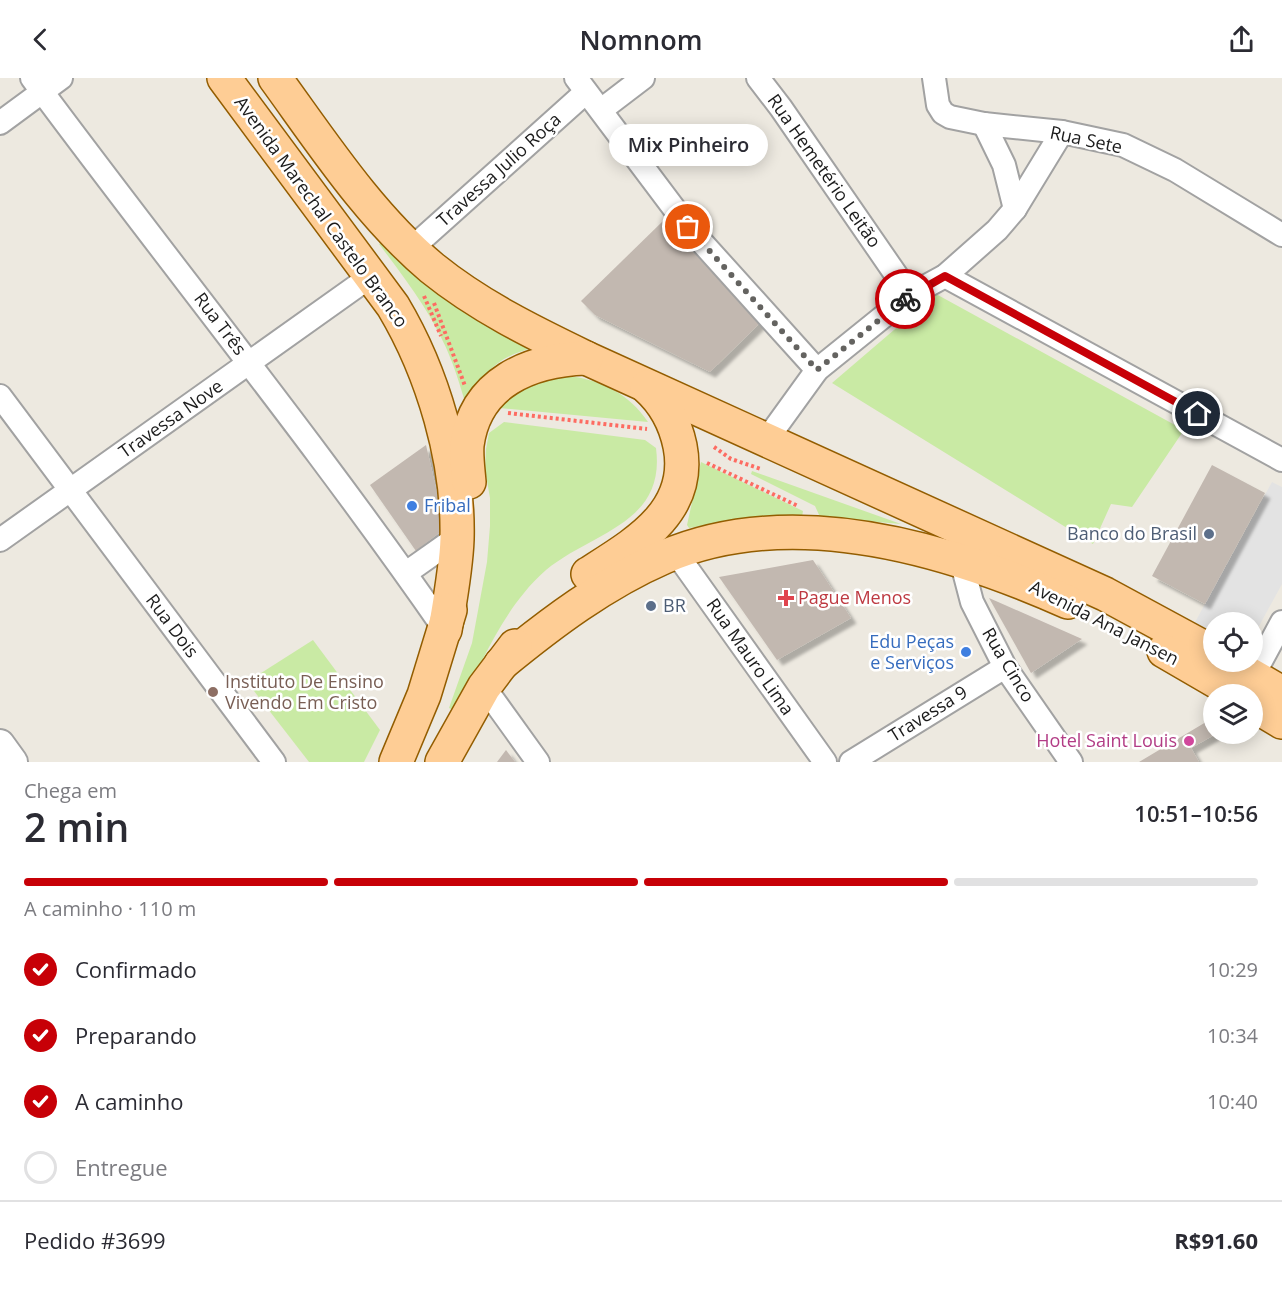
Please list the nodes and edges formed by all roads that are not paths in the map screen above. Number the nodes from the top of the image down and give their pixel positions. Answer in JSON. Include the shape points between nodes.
{"nodes":[{"id":1,"x":61,"y":78,"type":"edge"},
{"id":2,"x":224,"y":78,"type":"edge"},
{"id":3,"x":275,"y":78,"type":"edge"},
{"id":4,"x":644,"y":78,"type":"edge"},
{"id":5,"x":758,"y":78,"type":"edge"},
{"id":6,"x":934,"y":78,"type":"edge"},
{"id":7,"x":37,"y":85,"type":"edge"},
{"id":8,"x":581,"y":85,"type":"edge"},
{"id":9,"x":601,"y":110,"type":"junction"},
{"id":10,"x":0,"y":123,"type":"edge"},
{"id":11,"x":984,"y":124,"type":"junction"},
{"id":12,"x":1062,"y":132,"type":"junction"},
{"id":13,"x":1015,"y":209,"type":"junction"},
{"id":14,"x":1282,"y":235,"type":"edge"},
{"id":15,"x":422,"y":259,"type":"junction"},
{"id":16,"x":371,"y":276,"type":"junction"},
{"id":17,"x":945,"y":276,"type":"junction"},
{"id":18,"x":910,"y":295,"type":"junction"},
{"id":19,"x":586,"y":358,"type":"junction"},
{"id":20,"x":249,"y":362,"type":"junction"},
{"id":21,"x":817,"y":370,"type":"junction"},
{"id":22,"x":643,"y":384,"type":"junction"},
{"id":23,"x":0,"y":396,"type":"edge"},
{"id":24,"x":767,"y":439,"type":"junction"},
{"id":25,"x":1282,"y":459,"type":"edge"},
{"id":26,"x":71,"y":490,"type":"junction"},
{"id":27,"x":457,"y":537,"type":"junction"},
{"id":28,"x":0,"y":540,"type":"edge"},
{"id":29,"x":676,"y":553,"type":"junction"},
{"id":30,"x":961,"y":560,"type":"junction"},
{"id":31,"x":406,"y":573,"type":"junction"},
{"id":32,"x":1282,"y":622,"type":"edge"},
{"id":33,"x":445,"y":630,"type":"junction"},
{"id":34,"x":1203,"y":647,"type":"edge"},
{"id":35,"x":1005,"y":667,"type":"junction"},
{"id":36,"x":492,"y":676,"type":"junction"},
{"id":37,"x":1243,"y":684,"type":"edge"},
{"id":38,"x":1263,"y":689,"type":"edge"},
{"id":39,"x":1282,"y":693,"type":"edge"},
{"id":40,"x":1263,"y":703,"type":"edge"},
{"id":41,"x":1282,"y":722,"type":"edge"},
{"id":42,"x":0,"y":744,"type":"edge"},
{"id":43,"x":14,"y":762,"type":"edge"},
{"id":44,"x":274,"y":762,"type":"edge"},
{"id":45,"x":396,"y":762,"type":"edge"},
{"id":46,"x":442,"y":762,"type":"edge"},
{"id":47,"x":538,"y":762,"type":"edge"},
{"id":48,"x":825,"y":762,"type":"edge"},
{"id":49,"x":851,"y":762,"type":"edge"},
{"id":50,"x":1071,"y":762,"type":"edge"}],
"edges":[{"from":1,"to":7,"type":"street"},
{"from":2,"to":16,"type":"main road","name":"Avenida Marechal Castelo Branco"},
{"from":3,"to":15,"type":"main road","via":[[363,198]]},
{"from":4,"to":9,"type":"street"},
{"from":5,"to":18,"type":"street","name":"Rua Hemetério Leitão"},
{"from":6,"to":11,"type":"street","name":"Rua Sete","via":[[943,113]]},
{"from":7,"to":10,"type":"street"},
{"from":7,"to":20,"type":"street","name":"Rua Três"},
{"from":8,"to":9,"type":"street"},
{"from":8,"to":15,"type":"street","name":"Travessa Julio Roça"},
{"from":9,"to":21,"type":"street","via":[[688,227]]},
{"from":11,"to":12,"type":"street","name":"Rua Sete"},
{"from":11,"to":13,"type":"street","via":[[1004,165]]},
{"from":12,"to":13,"type":"street"},
{"from":12,"to":14,"type":"street","name":"Rua Sete","via":[[1123,145],[1175,170]]},
{"from":13,"to":17,"type":"street"},
{"from":15,"to":19,"type":"main road","via":[[479,302]]},
{"from":16,"to":20,"type":"street","name":"Travessa Nove"},
{"from":16,"to":27,"type":"main road","name":"Avenida Marechal Castelo Branco","via":[[409,332],[439,413],[454,490]]},
{"from":17,"to":18,"type":"street"},
{"from":17,"to":25,"type":"street"},
{"from":18,"to":21,"type":"street"},
{"from":19,"to":22,"type":"main road"},
{"from":19,"to":33,"type":"main road","via":[[548,362],[522,370],[491,394],[477,415],[467,446],[467,537]]},
{"from":20,"to":26,"type":"street","name":"Travessa Nove"},
{"from":20,"to":31,"type":"street","name":"Rua Três"},
{"from":21,"to":24,"type":"street"},
{"from":22,"to":24,"type":"main road","name":"Avenida Ana Jansen"},
{"from":22,"to":36,"type":"main road","via":[[664,405],[677,433],[682,466],[674,499],[664,516],[637,542],[549,606]]},
{"from":23,"to":26,"type":"street","name":"Rua Dois"},
{"from":24,"to":34,"type":"main road","name":"Avenida Ana Jansen","via":[[1105,594]]},
{"from":26,"to":28,"type":"street","name":"Travessa Nove"},
{"from":26,"to":44,"type":"street","name":"Rua Dois"},
{"from":27,"to":31,"type":"street"},
{"from":27,"to":33,"type":"main road","name":"Avenida Marechal Castelo Branco"},
{"from":29,"to":30,"type":"main road","name":"Avenida Ana Jansen","via":[[725,538],[778,533],[856,537]]},
{"from":29,"to":36,"type":"main road","name":"Avenida Ana Jansen","via":[[635,571],[572,609]]},
{"from":29,"to":48,"type":"street","name":"Rua Mauro Lima"},
{"from":30,"to":35,"type":"street","name":"Rua Cinco","via":[[972,602]]},
{"from":30,"to":37,"type":"main road","name":"Avenida Ana Jansen","via":[[1016,579]]},
{"from":31,"to":33,"type":"street","name":"Rua Três"},
{"from":32,"to":37,"type":"street"},
{"from":33,"to":45,"type":"main road"},
{"from":35,"to":49,"type":"street","name":"Travessa 9"},
{"from":35,"to":50,"type":"street","name":"Rua Cinco"},
{"from":36,"to":46,"type":"main road"},
{"from":36,"to":47,"type":"street"},
{"from":38,"to":39,"type":"main road","name":"Avenida Ana Jansen"},
{"from":40,"to":41,"type":"main road","name":"Avenida Ana Jansen"},
{"from":42,"to":43,"type":"street"}]}
